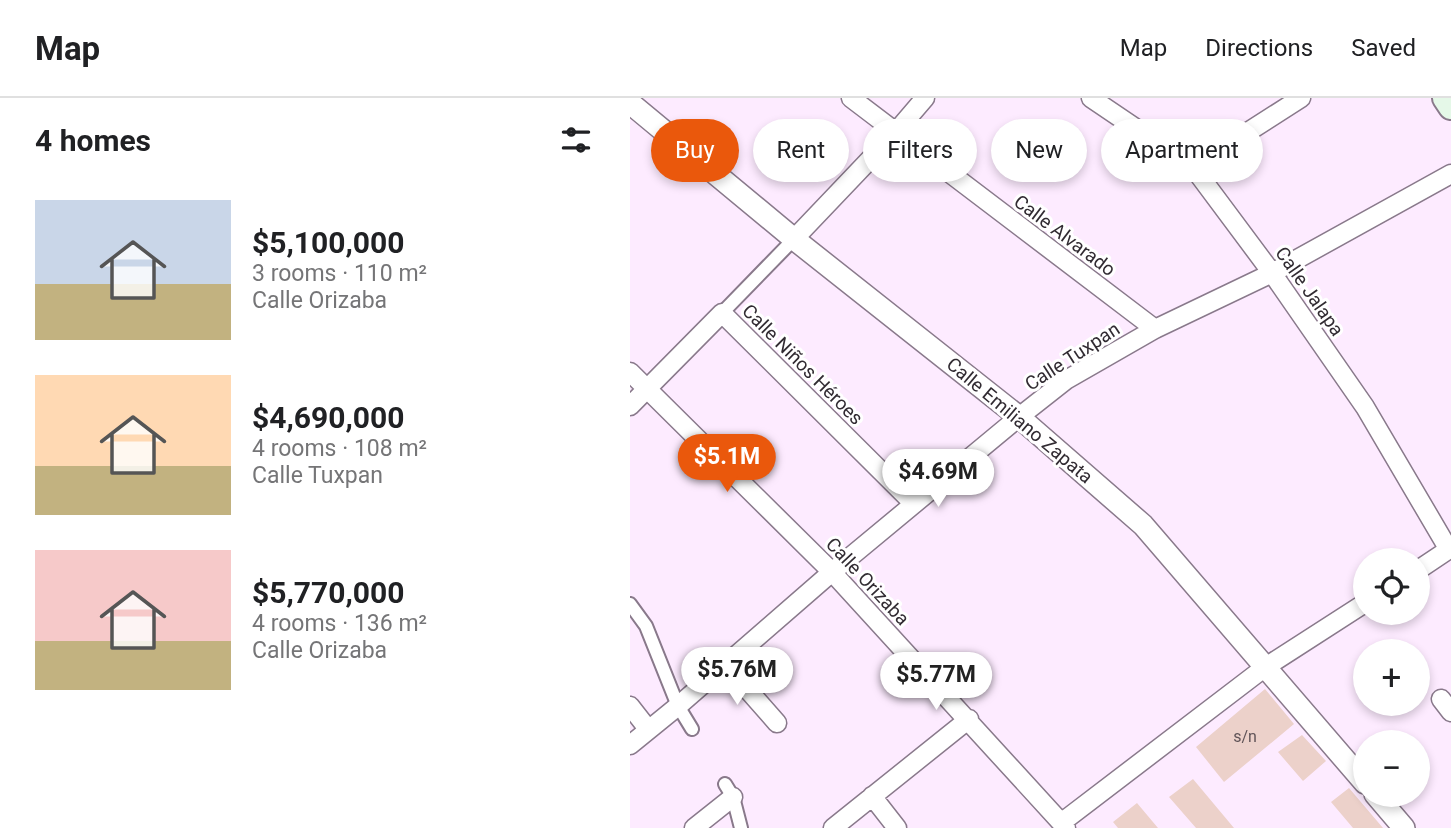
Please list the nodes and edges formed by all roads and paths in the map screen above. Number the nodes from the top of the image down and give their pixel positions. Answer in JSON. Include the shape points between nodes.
{"nodes":[{"id":1,"x":852,"y":98,"type":"edge"},
{"id":2,"x":925,"y":98,"type":"edge"},
{"id":3,"x":1091,"y":98,"type":"edge"},
{"id":4,"x":1301,"y":98,"type":"edge"},
{"id":5,"x":1445,"y":98,"type":"edge"},
{"id":6,"x":630,"y":103,"type":"edge"},
{"id":7,"x":1451,"y":107,"type":"edge"},
{"id":8,"x":878,"y":119,"type":"edge"},
{"id":9,"x":907,"y":119,"type":"edge"},
{"id":10,"x":1122,"y":119,"type":"edge"},
{"id":11,"x":1263,"y":122,"type":"edge"},
{"id":12,"x":863,"y":167,"type":"edge"},
{"id":13,"x":1451,"y":174,"type":"edge"},
{"id":14,"x":960,"y":182,"type":"edge"},
{"id":15,"x":1204,"y":182,"type":"edge"},
{"id":16,"x":794,"y":239,"type":"junction"},
{"id":17,"x":1272,"y":273,"type":"junction"},
{"id":18,"x":722,"y":313,"type":"junction"},
{"id":19,"x":1155,"y":329,"type":"junction"},
{"id":20,"x":630,"y":372,"type":"edge"},
{"id":21,"x":649,"y":389,"type":"junction"},
{"id":22,"x":630,"y":406,"type":"edge"},
{"id":23,"x":1019,"y":416,"type":"junction"},
{"id":24,"x":914,"y":504,"type":"junction"},
{"id":25,"x":1450,"y":549,"type":"edge"},
{"id":26,"x":1430,"y":562,"type":"edge"},
{"id":27,"x":832,"y":572,"type":"junction"},
{"id":28,"x":630,"y":604,"type":"edge"},
{"id":29,"x":1353,"y":611,"type":"edge"},
{"id":30,"x":726,"y":665,"type":"junction"},
{"id":31,"x":1264,"y":667,"type":"junction"},
{"id":32,"x":630,"y":706,"type":"edge"},
{"id":33,"x":678,"y":706,"type":"junction"},
{"id":34,"x":969,"y":719,"type":"junction"},
{"id":35,"x":777,"y":723,"type":"dead end"},
{"id":36,"x":648,"y":729,"type":"junction"},
{"id":37,"x":692,"y":729,"type":"dead end"},
{"id":38,"x":630,"y":745,"type":"edge"},
{"id":39,"x":1353,"y":769,"type":"edge"},
{"id":40,"x":729,"y":791,"type":"joint"},
{"id":41,"x":873,"y":796,"type":"junction"},
{"id":42,"x":1386,"y":807,"type":"edge"},
{"id":43,"x":1063,"y":825,"type":"edge"},
{"id":44,"x":694,"y":828,"type":"edge"},
{"id":45,"x":741,"y":828,"type":"edge"},
{"id":46,"x":833,"y":828,"type":"edge"},
{"id":47,"x":897,"y":828,"type":"edge"},
{"id":48,"x":1404,"y":828,"type":"edge"}],
"edges":[{"from":1,"to":8,"type":"street","name":"Calle Alvarado"},
{"from":2,"to":9,"type":"street"},
{"from":3,"to":10,"type":"street","name":"Calle Jalapa"},
{"from":4,"to":11,"type":"street"},
{"from":5,"to":7,"type":"main road"},
{"from":6,"to":16,"type":"street","name":"Calle Emiliano Zapata"},
{"from":12,"to":16,"type":"street"},
{"from":13,"to":17,"type":"street","name":"Calle Tuxpan"},
{"from":14,"to":19,"type":"street","name":"Calle Alvarado"},
{"from":15,"to":17,"type":"street","name":"Calle Jalapa"},
{"from":16,"to":18,"type":"street"},
{"from":16,"to":23,"type":"street","name":"Calle Emiliano Zapata"},
{"from":17,"to":19,"type":"street","name":"Calle Tuxpan"},
{"from":17,"to":25,"type":"street","name":"Calle Jalapa","via":[[1365,407]]},
{"from":18,"to":21,"type":"street"},
{"from":18,"to":24,"type":"street","name":"Calle Niños Héroes"},
{"from":19,"to":23,"type":"street","name":"Calle Tuxpan","via":[[1066,380]]},
{"from":20,"to":21,"type":"street","name":"Calle Orizaba"},
{"from":21,"to":22,"type":"street"},
{"from":21,"to":27,"type":"street","name":"Calle Orizaba"},
{"from":23,"to":24,"type":"street","name":"Calle Tuxpan"},
{"from":23,"to":31,"type":"street","name":"Calle Emiliano Zapata","via":[[1143,525]]},
{"from":24,"to":27,"type":"street","name":"Calle Tuxpan"},
{"from":25,"to":26,"type":"street","name":"Calle Jalapa"},
{"from":27,"to":30,"type":"street","name":"Calle Tuxpan"},
{"from":27,"to":34,"type":"street","name":"Calle Orizaba"},
{"from":28,"to":33,"type":"street","via":[[646,626]]},
{"from":29,"to":31,"type":"street"},
{"from":30,"to":33,"type":"street","name":"Calle Tuxpan"},
{"from":30,"to":35,"type":"street"},
{"from":31,"to":39,"type":"street","name":"Calle Emiliano Zapata"},
{"from":31,"to":43,"type":"street"},
{"from":32,"to":36,"type":"street"},
{"from":33,"to":36,"type":"street","name":"Calle Tuxpan"},
{"from":33,"to":37,"type":"street"},
{"from":34,"to":41,"type":"street"},
{"from":34,"to":43,"type":"street","name":"Calle Orizaba"},
{"from":36,"to":38,"type":"street","name":"Calle Tuxpan"},
{"from":40,"to":44,"type":"street"},
{"from":40,"to":45,"type":"street"},
{"from":41,"to":46,"type":"street"},
{"from":41,"to":47,"type":"street"},
{"from":42,"to":48,"type":"street"}]}
